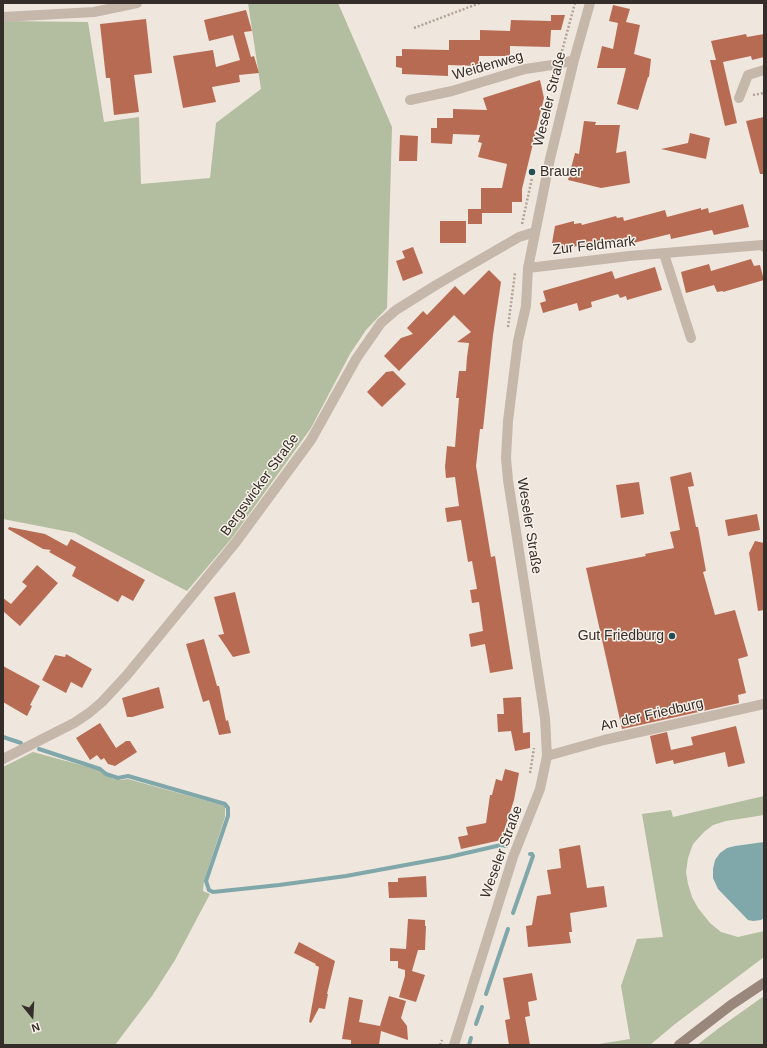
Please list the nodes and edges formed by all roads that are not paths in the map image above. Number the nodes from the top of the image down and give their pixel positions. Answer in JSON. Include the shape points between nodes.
{"nodes":[{"id":1,"x":137,"y":3,"type":"edge"},
{"id":2,"x":590,"y":3,"type":"edge"},
{"id":3,"x":3,"y":17,"type":"edge"},
{"id":4,"x":574,"y":60,"type":"junction"},
{"id":5,"x":764,"y":70,"type":"edge"},
{"id":6,"x":739,"y":98,"type":"dead end"},
{"id":7,"x":410,"y":100,"type":"dead end"},
{"id":8,"x":535,"y":232,"type":"junction"},
{"id":9,"x":764,"y":247,"type":"edge"},
{"id":10,"x":664,"y":254,"type":"junction"},
{"id":11,"x":528,"y":268,"type":"junction"},
{"id":12,"x":691,"y":338,"type":"dead end"},
{"id":13,"x":764,"y":704,"type":"edge"},
{"id":14,"x":547,"y":756,"type":"junction"},
{"id":15,"x":3,"y":760,"type":"edge"},
{"id":16,"x":764,"y":983,"type":"edge"},
{"id":17,"x":454,"y":1045,"type":"edge"},
{"id":18,"x":679,"y":1045,"type":"edge"}],
"edges":[{"from":1,"to":3,"type":"street","via":[[94,12]]},
{"from":2,"to":4,"type":"street","name":"Weseler Straße"},
{"from":4,"to":7,"type":"street","name":"Weidenweg","via":[[526,69],[452,91]]},
{"from":4,"to":8,"type":"street","name":"Weseler Straße"},
{"from":5,"to":6,"type":"street","via":[[748,75]]},
{"from":8,"to":11,"type":"street","name":"Weseler Straße"},
{"from":8,"to":15,"type":"street","name":"Bergswicker Straße","via":[[519,237],[436,285],[396,310],[381,323],[356,359],[311,440],[236,542],[127,675],[89,713]]},
{"from":9,"to":10,"type":"street","name":"Zur Feldmark","via":[[762,245]]},
{"from":10,"to":11,"type":"street","name":"Zur Feldmark"},
{"from":10,"to":12,"type":"street"},
{"from":11,"to":14,"type":"street","name":"Weseler Straße","via":[[526,306],[518,341],[506,458],[545,718]]},
{"from":13,"to":14,"type":"street","name":"An der Friedburg","via":[[604,740]]},
{"from":14,"to":17,"type":"street","name":"Weseler Straße","via":[[540,789],[513,857]]},
{"from":16,"to":18,"type":"main road"}]}
